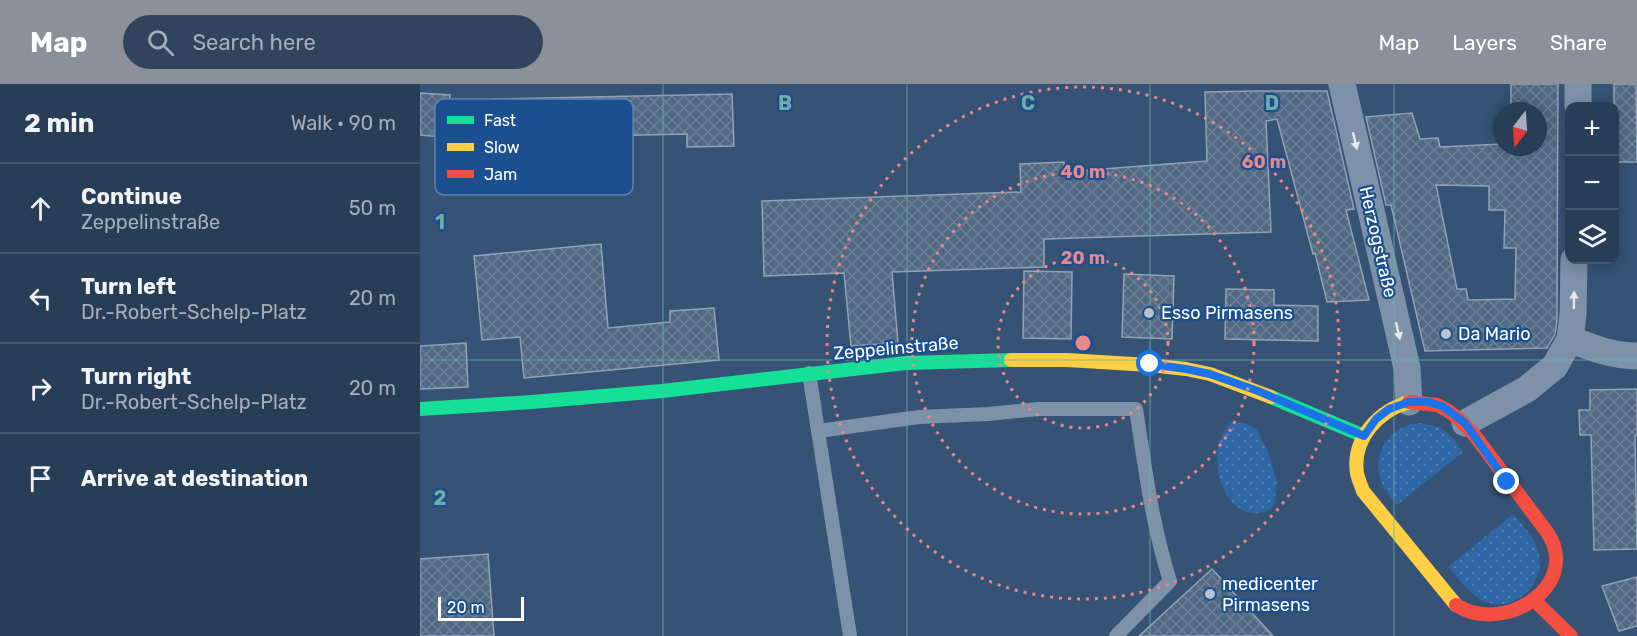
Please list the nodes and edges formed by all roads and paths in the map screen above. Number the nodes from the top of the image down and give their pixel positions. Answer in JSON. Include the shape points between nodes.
{"nodes":[{"id":1,"x":1342,"y":84,"type":"edge"},
{"id":2,"x":1578,"y":84,"type":"edge"},
{"id":3,"x":1578,"y":102,"type":"edge"},
{"id":4,"x":1574,"y":264,"type":"edge"},
{"id":5,"x":1570,"y":339,"type":"junction"},
{"id":6,"x":1637,"y":356,"type":"edge"},
{"id":7,"x":809,"y":374,"type":"junction"},
{"id":8,"x":1409,"y":402,"type":"junction"},
{"id":9,"x":420,"y":409,"type":"edge"},
{"id":10,"x":1465,"y":423,"type":"junction"},
{"id":11,"x":818,"y":431,"type":"junction"},
{"id":12,"x":1364,"y":436,"type":"junction"},
{"id":13,"x":1539,"y":605,"type":"junction"},
{"id":14,"x":1481,"y":630,"type":"edge"},
{"id":15,"x":850,"y":636,"type":"edge"},
{"id":16,"x":1116,"y":636,"type":"edge"},
{"id":17,"x":1571,"y":636,"type":"edge"}],
"edges":[{"from":1,"to":8,"type":"street","name":"Herzogstraße","one_way":true,"via":[[1407,368]]},
{"from":2,"to":3,"type":"street"},
{"from":5,"to":4,"type":"street","one_way":true},
{"from":5,"to":6,"type":"street","via":[[1608,353]]},
{"from":5,"to":10,"type":"street","via":[[1555,366],[1527,389]]},
{"from":7,"to":9,"type":"street","name":"Zeppelinstraße","via":[[662,391]]},
{"from":7,"to":11,"type":"lane"},
{"from":7,"to":12,"type":"street","name":"Zeppelinstraße","via":[[906,363],[982,360],[1067,360],[1177,368],[1210,374],[1258,391]]},
{"from":8,"to":10,"type":"street","via":[[1442,406]]},
{"from":8,"to":12,"type":"street","via":[[1389,409]]},
{"from":10,"to":13,"type":"street","via":[[1553,542],[1557,555],[1553,579]]},
{"from":11,"to":15,"type":"lane"},
{"from":11,"to":16,"type":"lane","via":[[919,417],[1040,409],[1136,409],[1160,551],[1170,581]]},
{"from":12,"to":14,"type":"street","via":[[1357,473],[1363,491]]},
{"from":13,"to":14,"type":"street","via":[[1527,617]]},
{"from":13,"to":17,"type":"street"}]}
